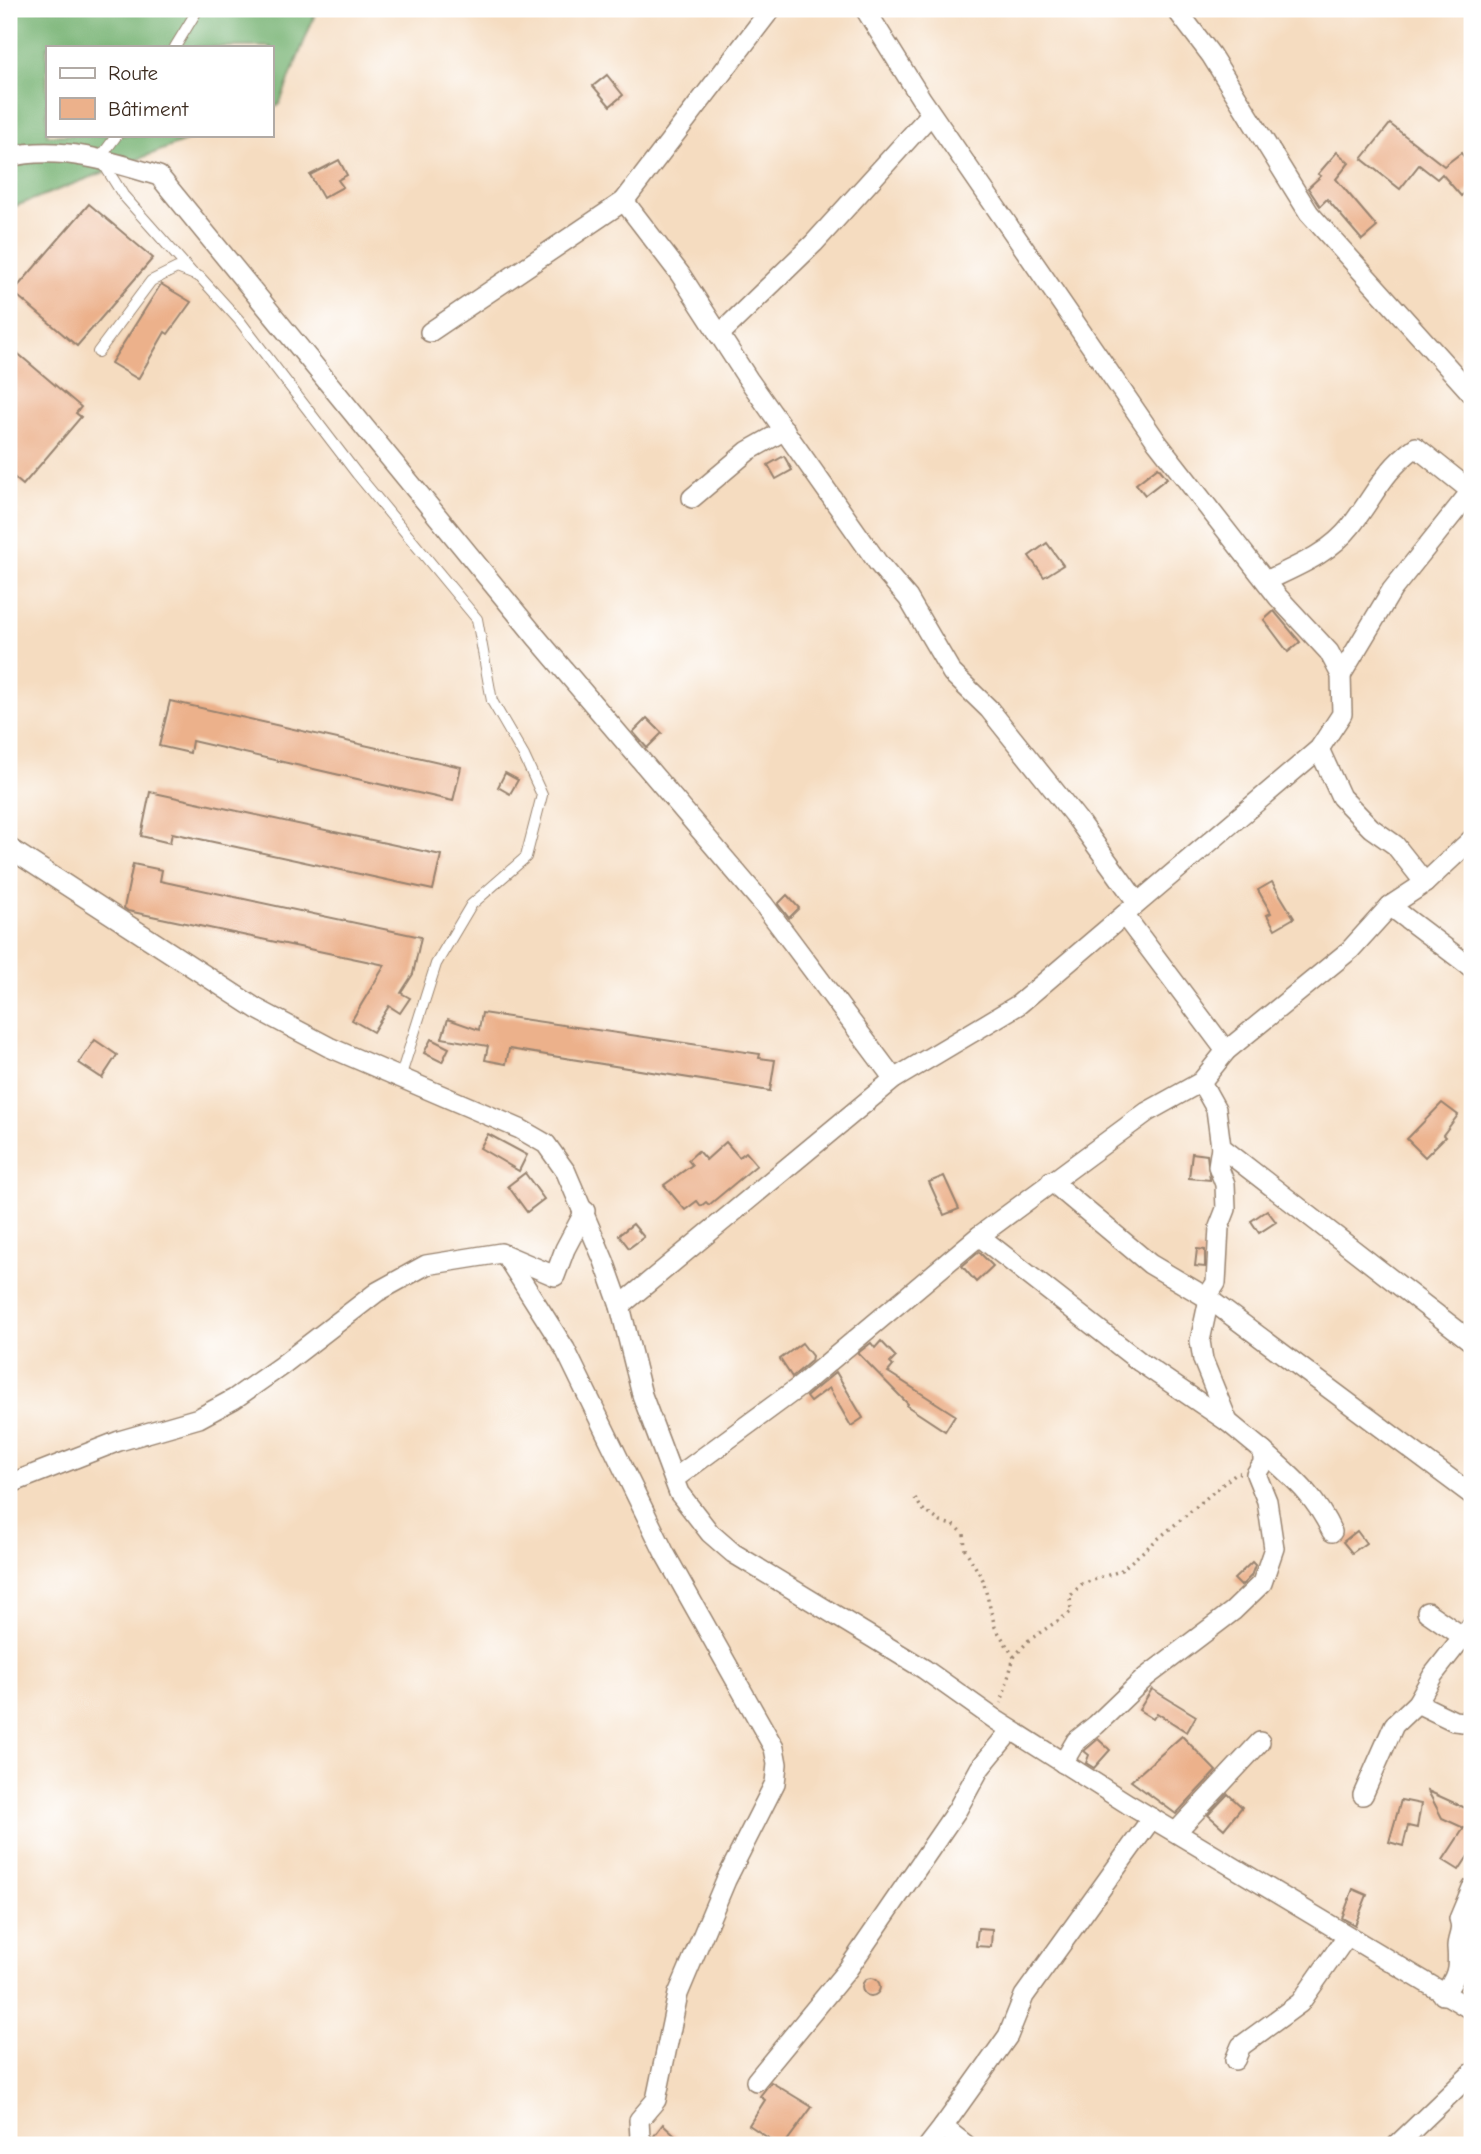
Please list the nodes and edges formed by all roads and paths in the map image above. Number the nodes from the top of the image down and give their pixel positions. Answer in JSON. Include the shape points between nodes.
{"nodes":[{"id":1,"x":198,"y":9,"type":"edge"},
{"id":2,"x":771,"y":9,"type":"edge"},
{"id":3,"x":865,"y":9,"type":"edge"},
{"id":4,"x":1176,"y":9,"type":"edge"},
{"id":5,"x":176,"y":46,"type":"edge"},
{"id":6,"x":931,"y":114,"type":"junction"},
{"id":7,"x":116,"y":136,"type":"edge"},
{"id":8,"x":9,"y":157,"type":"edge"},
{"id":9,"x":100,"y":158,"type":"junction"},
{"id":10,"x":624,"y":201,"type":"junction"},
{"id":11,"x":193,"y":274,"type":"junction"},
{"id":12,"x":430,"y":332,"type":"dead end"},
{"id":13,"x":719,"y":335,"type":"junction"},
{"id":14,"x":98,"y":352,"type":"dead end"},
{"id":15,"x":1472,"y":394,"type":"edge"},
{"id":16,"x":785,"y":430,"type":"junction"},
{"id":17,"x":1472,"y":490,"type":"edge"},
{"id":18,"x":692,"y":498,"type":"dead end"},
{"id":19,"x":1266,"y":582,"type":"junction"},
{"id":20,"x":1341,"y":675,"type":"junction"},
{"id":21,"x":1319,"y":749,"type":"junction"},
{"id":22,"x":1472,"y":839,"type":"edge"},
{"id":23,"x":9,"y":848,"type":"edge"},
{"id":24,"x":1425,"y":883,"type":"junction"},
{"id":25,"x":1390,"y":906,"type":"junction"},
{"id":26,"x":1131,"y":909,"type":"junction"},
{"id":27,"x":1472,"y":968,"type":"edge"},
{"id":28,"x":1226,"y":1051,"type":"junction"},
{"id":29,"x":400,"y":1077,"type":"junction"},
{"id":30,"x":894,"y":1079,"type":"junction"},
{"id":31,"x":1201,"y":1082,"type":"junction"},
{"id":32,"x":1221,"y":1147,"type":"junction"},
{"id":33,"x":1051,"y":1181,"type":"junction"},
{"id":34,"x":585,"y":1211,"type":"junction"},
{"id":35,"x":979,"y":1236,"type":"junction"},
{"id":36,"x":506,"y":1256,"type":"junction"},
{"id":37,"x":1207,"y":1299,"type":"junction"},
{"id":38,"x":620,"y":1306,"type":"junction"},
{"id":39,"x":1472,"y":1342,"type":"edge"},
{"id":40,"x":1228,"y":1422,"type":"junction"},
{"id":41,"x":1263,"y":1451,"type":"junction"},
{"id":42,"x":1258,"y":1472,"type":"junction"},
{"id":43,"x":674,"y":1479,"type":"junction"},
{"id":44,"x":9,"y":1484,"type":"edge"},
{"id":45,"x":1472,"y":1495,"type":"edge"},
{"id":46,"x":915,"y":1498,"type":"dead end"},
{"id":47,"x":1332,"y":1532,"type":"dead end"},
{"id":48,"x":1427,"y":1612,"type":"dead end"},
{"id":49,"x":1470,"y":1635,"type":"edge"},
{"id":50,"x":1014,"y":1657,"type":"junction"},
{"id":51,"x":1417,"y":1703,"type":"junction"},
{"id":52,"x":1472,"y":1723,"type":"edge"},
{"id":53,"x":1003,"y":1725,"type":"junction"},
{"id":54,"x":1260,"y":1742,"type":"dead end"},
{"id":55,"x":1063,"y":1763,"type":"junction"},
{"id":56,"x":1363,"y":1795,"type":"dead end"},
{"id":57,"x":1152,"y":1818,"type":"junction"},
{"id":58,"x":1176,"y":1832,"type":"junction"},
{"id":59,"x":1472,"y":1888,"type":"edge"},
{"id":60,"x":1347,"y":1936,"type":"junction"},
{"id":61,"x":1443,"y":1995,"type":"junction"},
{"id":62,"x":1472,"y":2010,"type":"edge"},
{"id":63,"x":1235,"y":2060,"type":"dead end"},
{"id":64,"x":1472,"y":2073,"type":"edge"},
{"id":65,"x":756,"y":2081,"type":"dead end"},
{"id":66,"x":943,"y":2127,"type":"junction"},
{"id":67,"x":645,"y":2145,"type":"edge"},
{"id":68,"x":929,"y":2145,"type":"edge"},
{"id":69,"x":966,"y":2145,"type":"edge"},
{"id":70,"x":1396,"y":2145,"type":"edge"}],
"edges":[{"from":1,"to":5,"type":"lane"},
{"from":2,"to":10,"type":"street"},
{"from":3,"to":6,"type":"street"},
{"from":4,"to":15,"type":"street","via":[[1211,55],[1309,213]]},
{"from":6,"to":13,"type":"street","via":[[814,243]]},
{"from":6,"to":19,"type":"street","via":[[1157,442]]},
{"from":7,"to":9,"type":"lane"},
{"from":8,"to":9,"type":"street","via":[[30,152]]},
{"from":9,"to":11,"type":"lane","via":[[123,195]]},
{"from":9,"to":30,"type":"street","via":[[159,176],[537,638],[764,905]]},
{"from":10,"to":12,"type":"street"},
{"from":10,"to":13,"type":"street"},
{"from":11,"to":14,"type":"lane","via":[[177,268],[151,281]]},
{"from":11,"to":29,"type":"lane","via":[[239,320],[357,474],[477,619],[492,701],[542,795],[526,857],[471,905],[436,964]]},
{"from":13,"to":16,"type":"street"},
{"from":16,"to":18,"type":"street","via":[[748,451]]},
{"from":16,"to":26,"type":"street","via":[[878,563],[908,598],[953,673],[1037,769]]},
{"from":17,"to":19,"type":"street","via":[[1416,447],[1394,463],[1350,527],[1322,554]]},
{"from":17,"to":20,"type":"street","via":[[1392,590]]},
{"from":19,"to":20,"type":"street","via":[[1329,652]]},
{"from":20,"to":21,"type":"street","via":[[1342,713]]},
{"from":21,"to":24,"type":"street","via":[[1341,797],[1395,845]]},
{"from":21,"to":26,"type":"street"},
{"from":22,"to":24,"type":"street"},
{"from":23,"to":29,"type":"street","via":[[257,1009]]},
{"from":24,"to":25,"type":"street"},
{"from":25,"to":27,"type":"street"},
{"from":25,"to":28,"type":"street","via":[[1350,950]]},
{"from":26,"to":28,"type":"street"},
{"from":26,"to":30,"type":"street","via":[[1018,1004]]},
{"from":28,"to":31,"type":"street"},
{"from":29,"to":34,"type":"street","via":[[545,1144],[566,1171]]},
{"from":30,"to":38,"type":"street"},
{"from":31,"to":32,"type":"street","via":[[1216,1109]]},
{"from":31,"to":33,"type":"street","via":[[1147,1112]]},
{"from":32,"to":37,"type":"street","via":[[1217,1166],[1225,1184],[1226,1209],[1219,1227],[1216,1283]]},
{"from":32,"to":39,"type":"street"},
{"from":33,"to":35,"type":"street"},
{"from":33,"to":37,"type":"street","via":[[1150,1264]]},
{"from":34,"to":36,"type":"street","via":[[555,1276]]},
{"from":34,"to":38,"type":"street"},
{"from":35,"to":40,"type":"street","via":[[1140,1363]]},
{"from":35,"to":43,"type":"street","via":[[799,1387]]},
{"from":36,"to":44,"type":"street","via":[[501,1253],[426,1265],[377,1292],[281,1366],[199,1418],[119,1441]]},
{"from":36,"to":67,"type":"street","via":[[565,1349],[665,1553],[774,1748],[777,1764],[775,1783],[726,1880],[678,1994],[656,2100],[639,2120]]},
{"from":37,"to":40,"type":"street","via":[[1200,1341],[1203,1360]]},
{"from":37,"to":45,"type":"street"},
{"from":38,"to":43,"type":"street","via":[[642,1395]]},
{"from":40,"to":41,"type":"street"},
{"from":41,"to":42,"type":"street"},
{"from":41,"to":47,"type":"street","via":[[1297,1480],[1319,1506]]},
{"from":42,"to":50,"type":"path","via":[[1236,1473],[1120,1572],[1082,1584],[1070,1596],[1071,1612],[1029,1640]]},
{"from":42,"to":55,"type":"street","via":[[1274,1548],[1262,1583],[1146,1677],[1076,1741]]},
{"from":43,"to":53,"type":"street","via":[[701,1523],[733,1553],[924,1669]]},
{"from":46,"to":50,"type":"path","via":[[922,1509],[964,1534],[965,1549],[983,1580],[995,1627]]},
{"from":48,"to":49,"type":"street"},
{"from":49,"to":51,"type":"street","via":[[1433,1675]]},
{"from":50,"to":53,"type":"path"},
{"from":51,"to":52,"type":"street","via":[[1454,1721]]},
{"from":51,"to":56,"type":"street","via":[[1394,1725]]},
{"from":53,"to":55,"type":"street"},
{"from":53,"to":65,"type":"street","via":[[957,1810],[848,1969]]},
{"from":54,"to":58,"type":"street"},
{"from":55,"to":57,"type":"street"},
{"from":57,"to":58,"type":"street"},
{"from":57,"to":66,"type":"street","via":[[1024,1996],[1008,2036]]},
{"from":58,"to":60,"type":"street"},
{"from":59,"to":61,"type":"street","via":[[1459,1919],[1463,1927],[1457,1946],[1458,1975]]},
{"from":60,"to":61,"type":"street"},
{"from":60,"to":63,"type":"street","via":[[1300,2003],[1241,2046]]},
{"from":61,"to":62,"type":"street"},
{"from":64,"to":70,"type":"street"},
{"from":66,"to":68,"type":"street"},
{"from":66,"to":69,"type":"street"}]}
